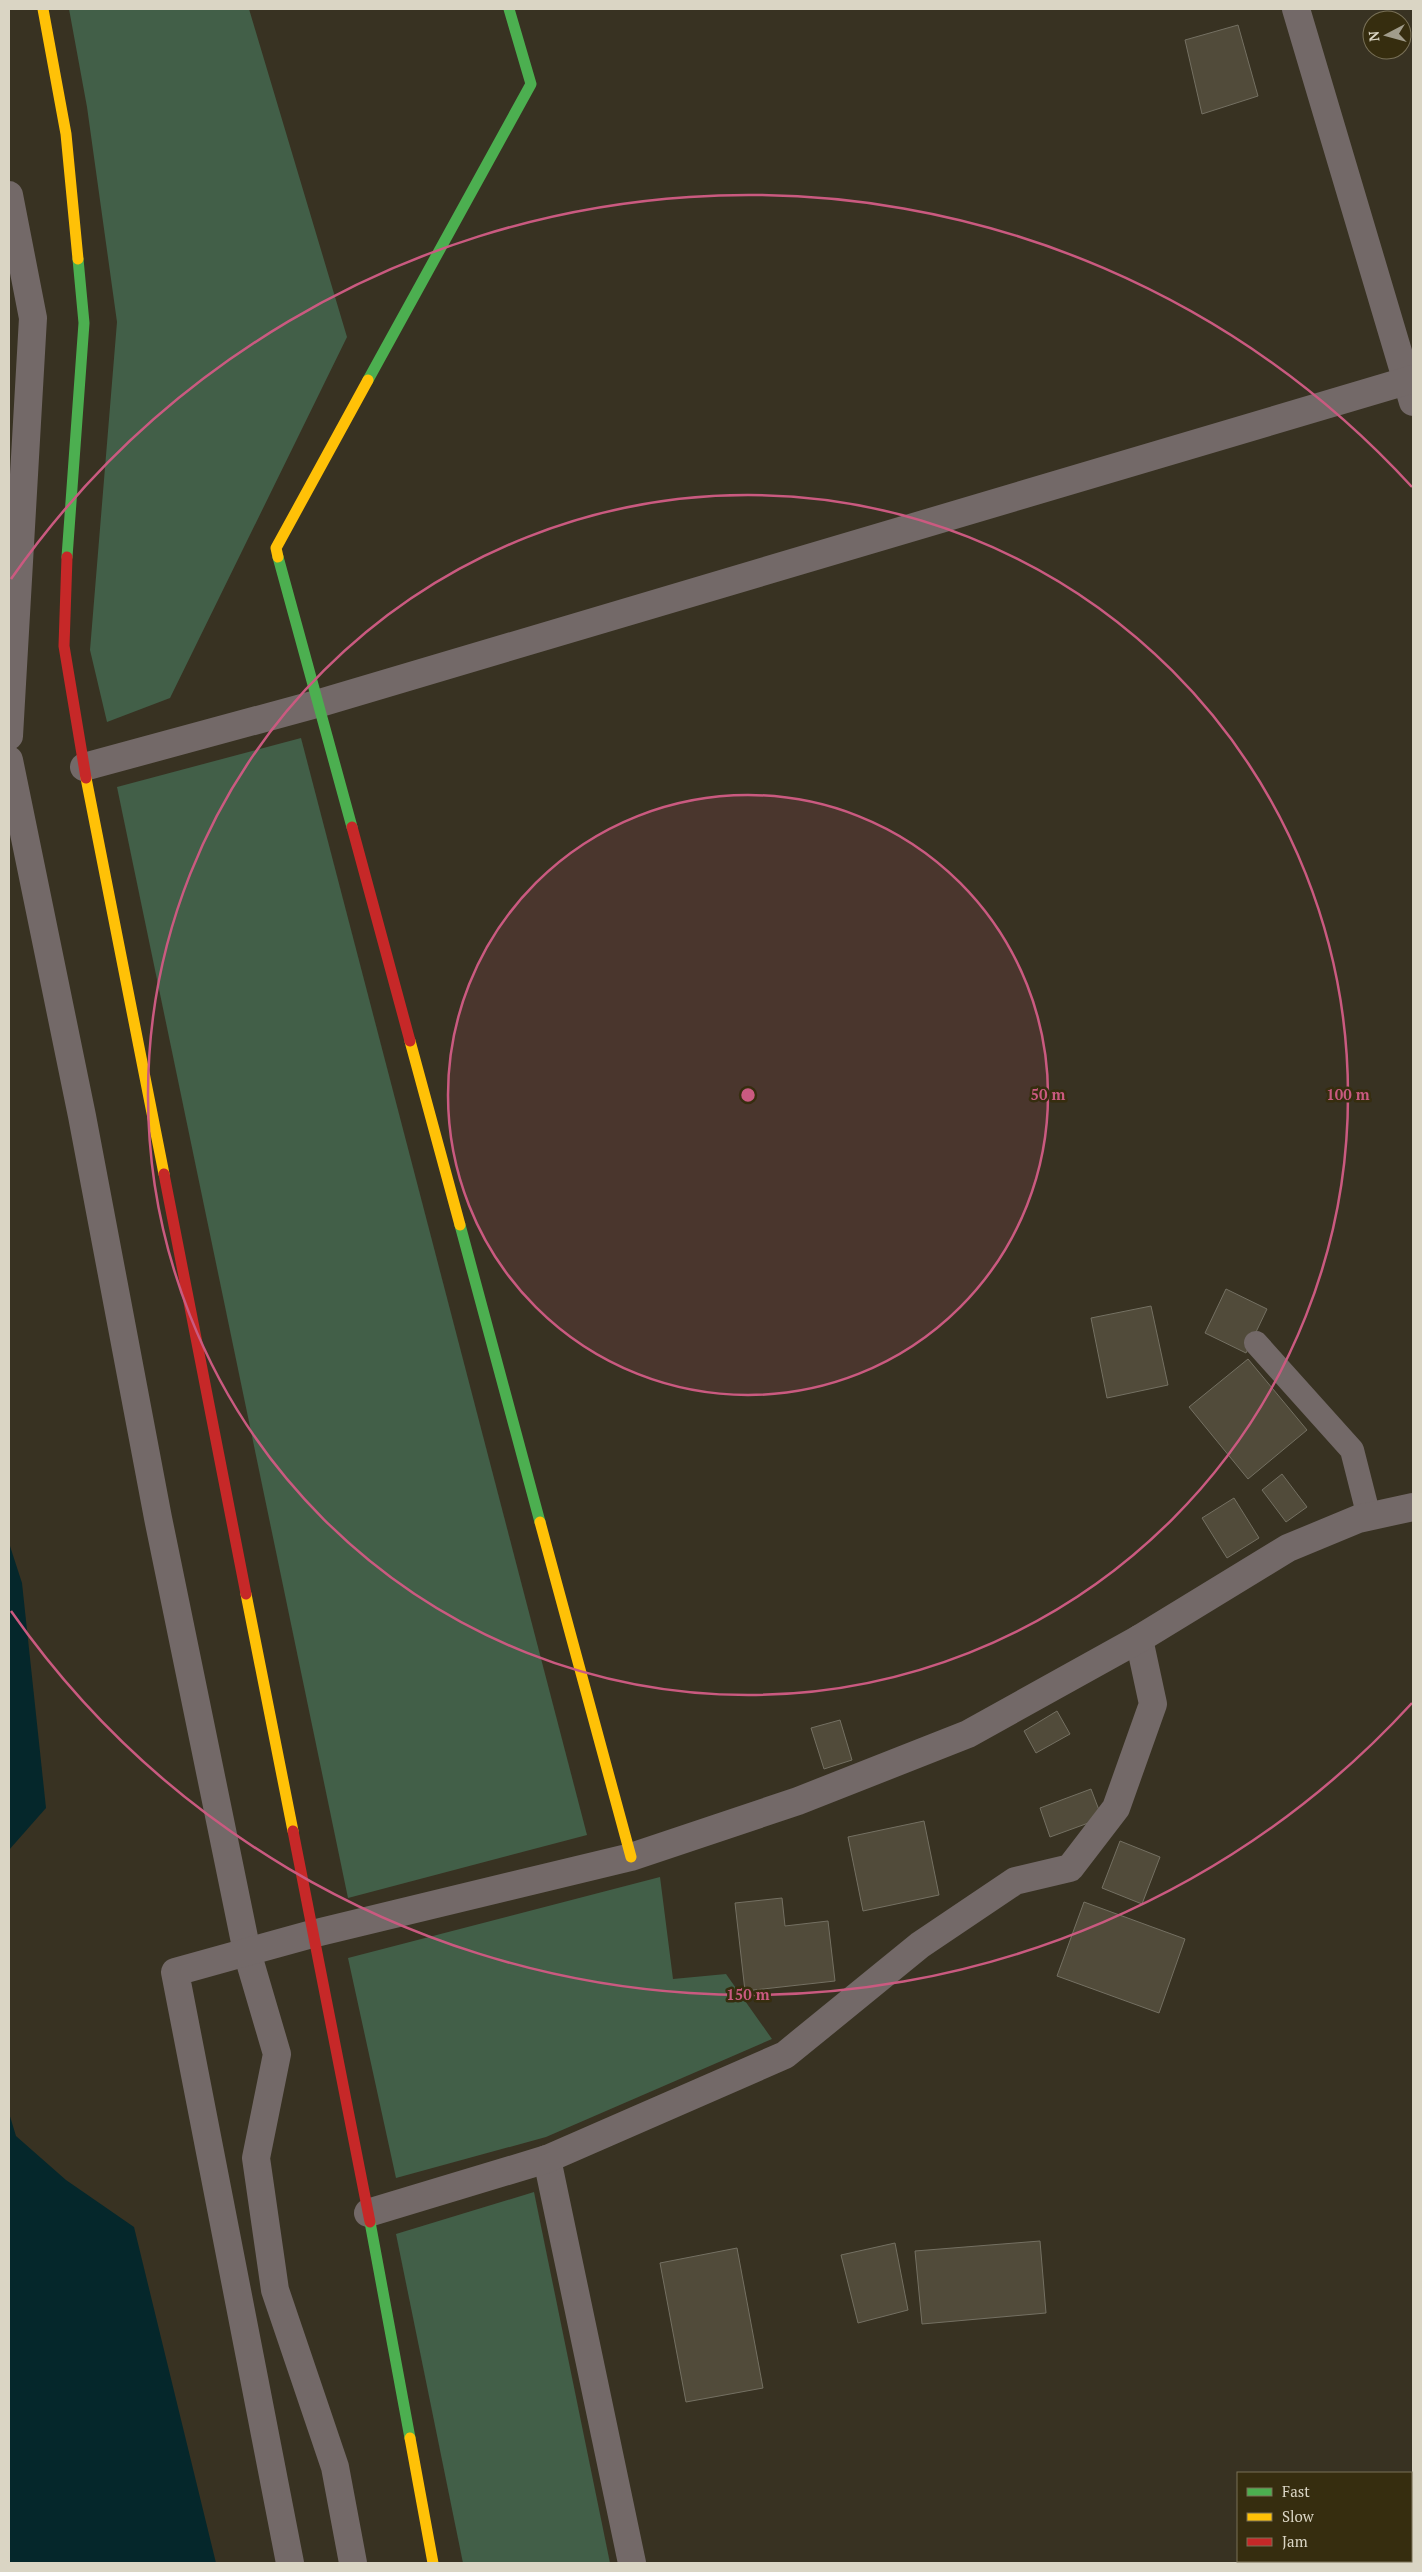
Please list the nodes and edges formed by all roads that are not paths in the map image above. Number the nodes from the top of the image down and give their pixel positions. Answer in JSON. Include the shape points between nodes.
{"nodes":[{"id":1,"x":43,"y":9,"type":"edge"},
{"id":2,"x":509,"y":9,"type":"edge"},
{"id":3,"x":1296,"y":9,"type":"edge"},
{"id":4,"x":9,"y":195,"type":"edge"},
{"id":5,"x":1411,"y":387,"type":"edge"},
{"id":6,"x":320,"y":703,"type":"junction"},
{"id":7,"x":9,"y":736,"type":"edge"},
{"id":8,"x":9,"y":760,"type":"edge"},
{"id":9,"x":84,"y":767,"type":"junction"},
{"id":10,"x":1256,"y":1343,"type":"dead end"},
{"id":11,"x":1413,"y":1507,"type":"edge"},
{"id":12,"x":1369,"y":1517,"type":"junction"},
{"id":13,"x":1139,"y":1639,"type":"junction"},
{"id":14,"x":631,"y":1857,"type":"junction"},
{"id":15,"x":312,"y":1934,"type":"junction"},
{"id":16,"x":246,"y":1952,"type":"junction"},
{"id":17,"x":547,"y":2159,"type":"junction"},
{"id":18,"x":368,"y":2214,"type":"junction"},
{"id":19,"x":290,"y":2563,"type":"edge"},
{"id":20,"x":353,"y":2563,"type":"edge"},
{"id":21,"x":433,"y":2563,"type":"edge"},
{"id":22,"x":632,"y":2563,"type":"edge"}],
"edges":[{"from":1,"to":9,"type":"street","via":[[66,134],[84,323],[67,547],[64,646]]},
{"from":2,"to":6,"type":"street","via":[[531,84],[276,548]]},
{"from":3,"to":5,"type":"street"},
{"from":4,"to":7,"type":"street","via":[[33,318]]},
{"from":5,"to":6,"type":"street"},
{"from":6,"to":9,"type":"street"},
{"from":6,"to":14,"type":"street"},
{"from":8,"to":16,"type":"street"},
{"from":9,"to":15,"type":"street"},
{"from":10,"to":12,"type":"lane","via":[[1352,1450]]},
{"from":11,"to":12,"type":"street"},
{"from":12,"to":13,"type":"street","via":[[1288,1548]]},
{"from":13,"to":14,"type":"street","via":[[968,1734],[798,1801]]},
{"from":13,"to":17,"type":"street","via":[[1153,1704],[1116,1808],[1070,1868],[1015,1881],[920,1945],[785,2055]]},
{"from":14,"to":15,"type":"street"},
{"from":15,"to":16,"type":"street"},
{"from":15,"to":18,"type":"street"},
{"from":16,"to":19,"type":"street","via":[[175,1972]]},
{"from":16,"to":20,"type":"street","via":[[277,2054],[256,2158],[275,2290],[335,2467]]},
{"from":17,"to":18,"type":"street"},
{"from":17,"to":22,"type":"street"},
{"from":18,"to":21,"type":"street"}]}
